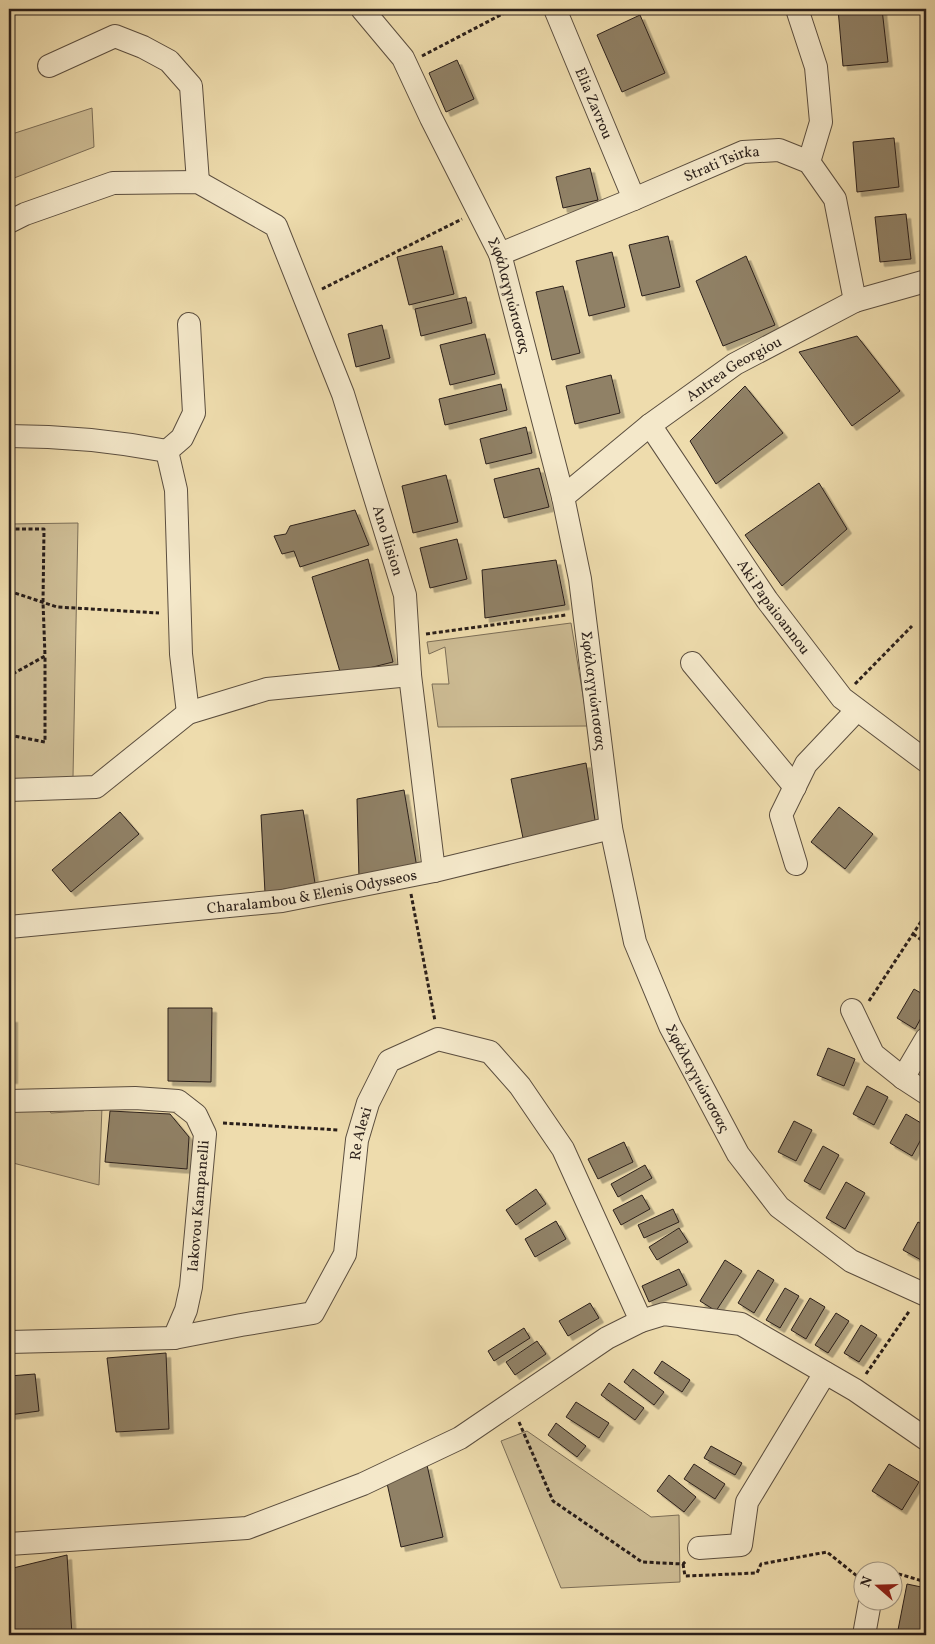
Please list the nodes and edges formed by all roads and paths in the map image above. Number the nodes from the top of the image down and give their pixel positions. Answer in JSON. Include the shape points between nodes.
{"nodes":[{"id":1,"x":362,"y":9,"type":"edge"},
{"id":2,"x":512,"y":9,"type":"edge"},
{"id":3,"x":555,"y":9,"type":"edge"},
{"id":4,"x":797,"y":9,"type":"edge"},
{"id":5,"x":406,"y":64,"type":"junction"},
{"id":6,"x":49,"y":66,"type":"dead end"},
{"id":7,"x":808,"y":162,"type":"junction"},
{"id":8,"x":198,"y":182,"type":"junction"},
{"id":9,"x":634,"y":200,"type":"junction"},
{"id":10,"x":478,"y":211,"type":"junction"},
{"id":11,"x":9,"y":222,"type":"edge"},
{"id":12,"x":500,"y":254,"type":"junction"},
{"id":13,"x":926,"y":281,"type":"edge"},
{"id":14,"x":304,"y":298,"type":"junction"},
{"id":15,"x":855,"y":301,"type":"junction"},
{"id":16,"x":189,"y":324,"type":"dead end"},
{"id":17,"x":650,"y":425,"type":"junction"},
{"id":18,"x":9,"y":436,"type":"edge"},
{"id":19,"x":167,"y":451,"type":"junction"},
{"id":20,"x":563,"y":497,"type":"junction"},
{"id":21,"x":9,"y":529,"type":"edge"},
{"id":22,"x":9,"y":591,"type":"edge"},
{"id":23,"x":43,"y":602,"type":"junction"},
{"id":24,"x":584,"y":613,"type":"junction"},
{"id":25,"x":180,"y":614,"type":"junction"},
{"id":26,"x":912,"y":626,"type":"dead end"},
{"id":27,"x":408,"y":636,"type":"junction"},
{"id":28,"x":45,"y":656,"type":"junction"},
{"id":29,"x":692,"y":663,"type":"dead end"},
{"id":30,"x":410,"y":675,"type":"junction"},
{"id":31,"x":9,"y":676,"type":"edge"},
{"id":32,"x":850,"y":704,"type":"junction"},
{"id":33,"x":188,"y":713,"type":"junction"},
{"id":34,"x":9,"y":735,"type":"edge"},
{"id":35,"x":926,"y":761,"type":"edge"},
{"id":36,"x":795,"y":787,"type":"junction"},
{"id":37,"x":9,"y":790,"type":"edge"},
{"id":38,"x":611,"y":828,"type":"junction"},
{"id":39,"x":796,"y":864,"type":"dead end"},
{"id":40,"x":434,"y":871,"type":"junction"},
{"id":41,"x":408,"y":876,"type":"junction"},
{"id":42,"x":926,"y":914,"type":"edge"},
{"id":43,"x":9,"y":928,"type":"edge"},
{"id":44,"x":913,"y":934,"type":"junction"},
{"id":45,"x":926,"y":943,"type":"edge"},
{"id":46,"x":854,"y":1015,"type":"joint"},
{"id":47,"x":438,"y":1039,"type":"junction"},
{"id":48,"x":926,"y":1039,"type":"edge"},
{"id":49,"x":902,"y":1078,"type":"junction"},
{"id":50,"x":926,"y":1093,"type":"edge"},
{"id":51,"x":9,"y":1101,"type":"edge"},
{"id":52,"x":199,"y":1122,"type":"junction"},
{"id":53,"x":359,"y":1132,"type":"junction"},
{"id":54,"x":924,"y":1294,"type":"edge"},
{"id":55,"x":641,"y":1320,"type":"junction"},
{"id":56,"x":174,"y":1338,"type":"junction"},
{"id":57,"x":9,"y":1342,"type":"edge"},
{"id":58,"x":824,"y":1373,"type":"junction"},
{"id":59,"x":855,"y":1390,"type":"junction"},
{"id":60,"x":511,"y":1403,"type":"junction"},
{"id":61,"x":926,"y":1439,"type":"edge"},
{"id":62,"x":9,"y":1544,"type":"edge"},
{"id":63,"x":699,"y":1548,"type":"dead end"},
{"id":64,"x":852,"y":1572,"type":"edge"},
{"id":65,"x":902,"y":1575,"type":"edge"},
{"id":66,"x":926,"y":1582,"type":"edge"},
{"id":67,"x":868,"y":1612,"type":"edge"},
{"id":68,"x":864,"y":1635,"type":"edge"}],
"edges":[{"from":1,"to":5,"type":"street","name":"Σφάλαγγιώτισσας"},
{"from":2,"to":5,"type":"path"},
{"from":3,"to":9,"type":"street","name":"Elia Zavrou"},
{"from":4,"to":7,"type":"street","via":[[816,66],[821,122]]},
{"from":5,"to":10,"type":"street","name":"Σφάλαγγιώτισσας"},
{"from":6,"to":8,"type":"street","via":[[115,36],[143,46],[169,61],[190,86]]},
{"from":7,"to":9,"type":"street","name":"Strati Tsirka","via":[[779,150],[744,152]]},
{"from":7,"to":15,"type":"street","via":[[835,200]]},
{"from":8,"to":11,"type":"street","via":[[113,183]]},
{"from":8,"to":14,"type":"street","name":"Ano Ilision","via":[[276,226]]},
{"from":9,"to":12,"type":"street","name":"Strati Tsirka"},
{"from":10,"to":12,"type":"street","name":"Σφάλαγγιώτισσας"},
{"from":10,"to":14,"type":"path"},
{"from":12,"to":20,"type":"street","name":"Σφάλαγγιώτισσας"},
{"from":13,"to":15,"type":"street","name":"Antrea Georgiou"},
{"from":14,"to":27,"type":"street","name":"Ano Ilision","via":[[343,394],[405,595]]},
{"from":15,"to":17,"type":"street","name":"Antrea Georgiou","via":[[735,364]]},
{"from":16,"to":19,"type":"street","via":[[194,413],[182,438]]},
{"from":17,"to":20,"type":"street","name":"Antrea Georgiou"},
{"from":17,"to":32,"type":"street","name":"Aki Papaioannou","via":[[767,600]]},
{"from":18,"to":19,"type":"street","via":[[119,442]]},
{"from":19,"to":25,"type":"street","via":[[176,490]]},
{"from":20,"to":24,"type":"street","name":"Σφάλαγγιώτισσας"},
{"from":21,"to":23,"type":"path","via":[[44,529]]},
{"from":22,"to":23,"type":"path"},
{"from":23,"to":25,"type":"path","via":[[57,607]]},
{"from":23,"to":28,"type":"path"},
{"from":24,"to":27,"type":"path"},
{"from":24,"to":38,"type":"street","name":"Σφάλαγγιώτισσας"},
{"from":25,"to":33,"type":"street"},
{"from":26,"to":32,"type":"path"},
{"from":27,"to":30,"type":"street","name":"Ano Ilision"},
{"from":28,"to":31,"type":"path"},
{"from":28,"to":34,"type":"path","via":[[45,742]]},
{"from":29,"to":36,"type":"street"},
{"from":30,"to":33,"type":"street","via":[[267,689]]},
{"from":30,"to":40,"type":"street","name":"Ano Ilision"},
{"from":32,"to":35,"type":"street","name":"Aki Papaioannou"},
{"from":32,"to":36,"type":"street","via":[[806,764]]},
{"from":33,"to":37,"type":"street","via":[[96,787]]},
{"from":36,"to":39,"type":"street","via":[[781,816]]},
{"from":38,"to":40,"type":"street","name":"Charalambou & Elenis Odysseos"},
{"from":38,"to":54,"type":"street","name":"Σφάλαγγιώτισσας","via":[[635,942],[670,1026],[738,1154],[779,1207],[851,1261]]},
{"from":40,"to":41,"type":"street","name":"Charalambou & Elenis Odysseos"},
{"from":41,"to":43,"type":"street","name":"Charalambou & Elenis Odysseos","via":[[282,901]]},
{"from":41,"to":47,"type":"path"},
{"from":42,"to":44,"type":"path"},
{"from":44,"to":45,"type":"path"},
{"from":44,"to":46,"type":"path"},
{"from":46,"to":49,"type":"street","via":[[873,1054]]},
{"from":47,"to":53,"type":"street","name":"Re Alexi","via":[[389,1061],[368,1103]]},
{"from":47,"to":55,"type":"street","via":[[490,1052],[520,1086],[562,1149]]},
{"from":48,"to":49,"type":"street"},
{"from":49,"to":50,"type":"street"},
{"from":51,"to":52,"type":"street","name":"Iakovou Kampanelli","via":[[135,1098],[178,1102],[196,1115]]},
{"from":52,"to":53,"type":"path"},
{"from":52,"to":56,"type":"street","name":"Iakovou Kampanelli","via":[[205,1134],[191,1287],[186,1310]]},
{"from":53,"to":56,"type":"street","name":"Re Alexi","via":[[346,1254],[313,1313]]},
{"from":54,"to":59,"type":"path"},
{"from":55,"to":58,"type":"street","via":[[664,1314],[741,1324]]},
{"from":55,"to":60,"type":"street","via":[[607,1338]]},
{"from":56,"to":57,"type":"street","name":"Re Alexi"},
{"from":58,"to":59,"type":"street"},
{"from":58,"to":63,"type":"street","via":[[747,1502],[741,1545]]},
{"from":59,"to":61,"type":"street"},
{"from":60,"to":62,"type":"street","via":[[460,1438],[372,1480],[247,1528]]},
{"from":60,"to":64,"type":"path","via":[[553,1501],[642,1562],[683,1564],[685,1576],[757,1573],[761,1564],[827,1552]]},
{"from":65,"to":66,"type":"path"},
{"from":67,"to":68,"type":"street"}]}
